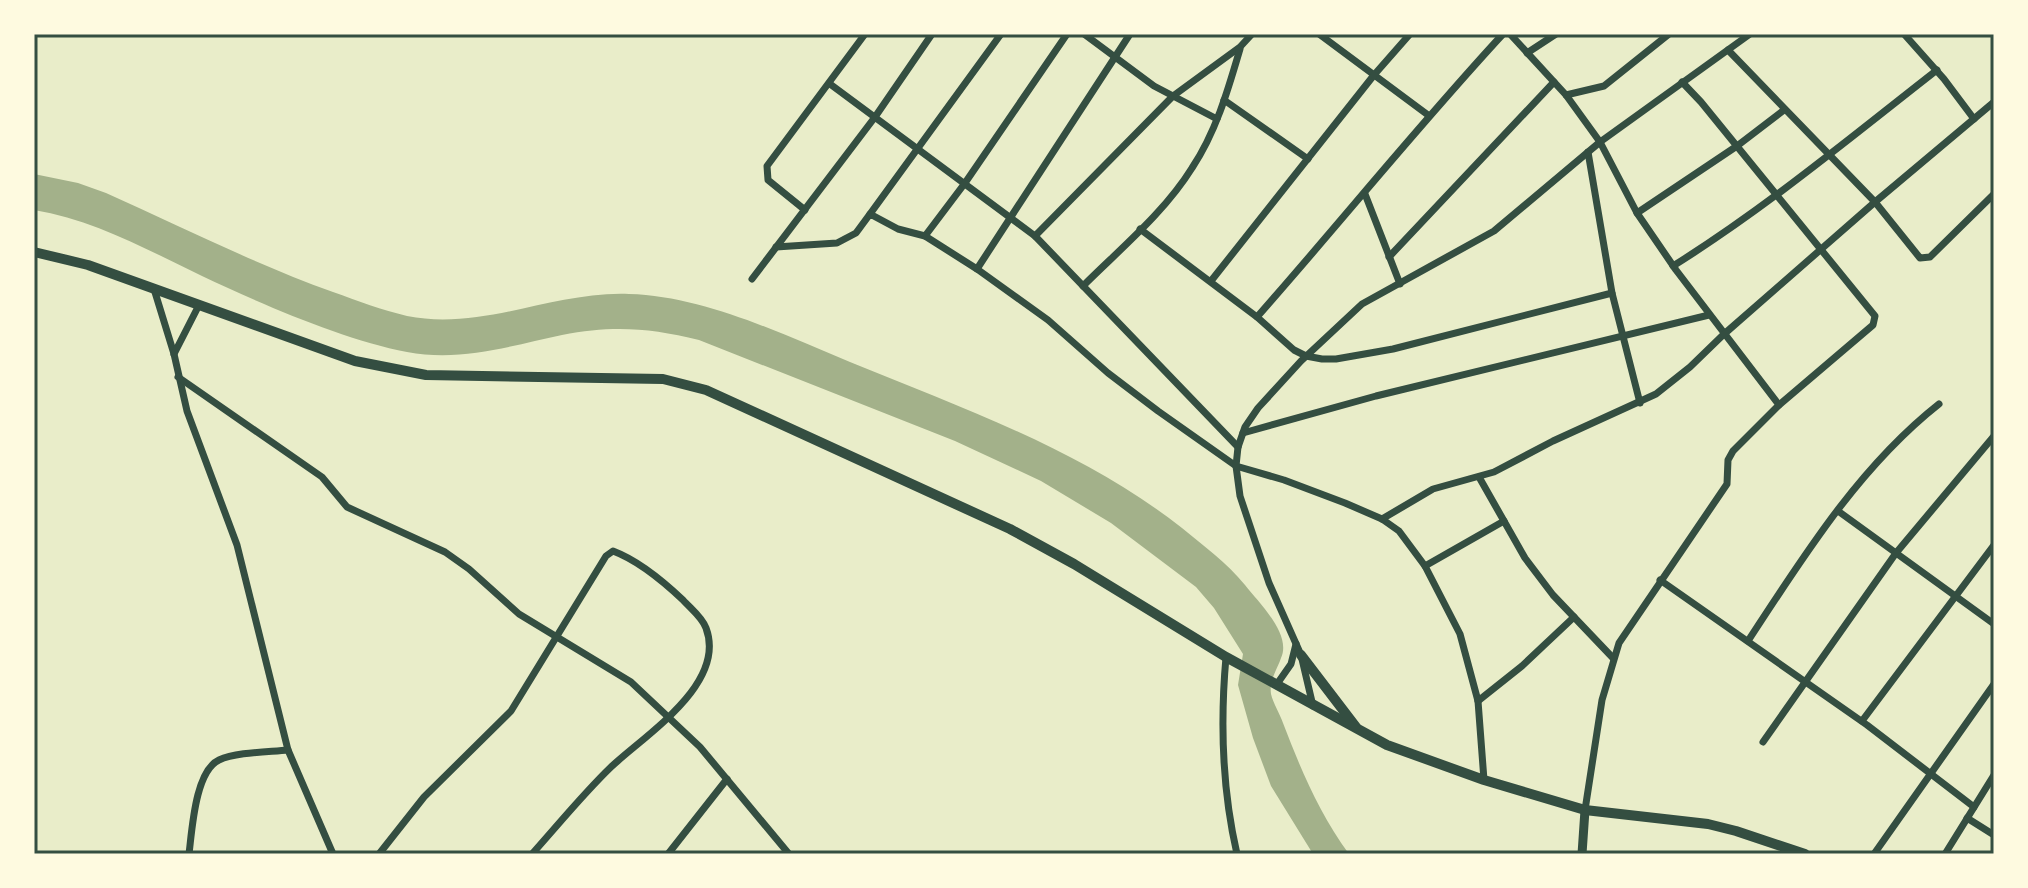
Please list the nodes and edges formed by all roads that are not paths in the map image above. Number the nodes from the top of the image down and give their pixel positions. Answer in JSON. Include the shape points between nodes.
{"nodes":[{"id":1,"x":865,"y":34,"type":"edge"},
{"id":2,"x":932,"y":34,"type":"edge"},
{"id":3,"x":1001,"y":34,"type":"edge"},
{"id":4,"x":1067,"y":34,"type":"edge"},
{"id":5,"x":1084,"y":34,"type":"edge"},
{"id":6,"x":1130,"y":34,"type":"edge"},
{"id":7,"x":1252,"y":34,"type":"edge"},
{"id":8,"x":1319,"y":34,"type":"edge"},
{"id":9,"x":1410,"y":34,"type":"edge"},
{"id":10,"x":1503,"y":34,"type":"edge"},
{"id":11,"x":1510,"y":34,"type":"edge"},
{"id":12,"x":1556,"y":34,"type":"edge"},
{"id":13,"x":1669,"y":34,"type":"edge"},
{"id":14,"x":1750,"y":34,"type":"edge"},
{"id":15,"x":1904,"y":34,"type":"edge"},
{"id":16,"x":1240,"y":47,"type":"junction"},
{"id":17,"x":1728,"y":50,"type":"junction"},
{"id":18,"x":1527,"y":53,"type":"junction"},
{"id":19,"x":1114,"y":58,"type":"junction"},
{"id":20,"x":1937,"y":70,"type":"junction"},
{"id":21,"x":1374,"y":75,"type":"junction"},
{"id":22,"x":1554,"y":82,"type":"junction"},
{"id":23,"x":1682,"y":82,"type":"junction"},
{"id":24,"x":830,"y":84,"type":"junction"},
{"id":25,"x":1566,"y":95,"type":"junction"},
{"id":26,"x":1173,"y":96,"type":"junction"},
{"id":27,"x":1224,"y":100,"type":"junction"},
{"id":28,"x":1994,"y":102,"type":"edge"},
{"id":29,"x":1784,"y":110,"type":"junction"},
{"id":30,"x":1428,"y":115,"type":"junction"},
{"id":31,"x":875,"y":117,"type":"junction"},
{"id":32,"x":1217,"y":119,"type":"junction"},
{"id":33,"x":1974,"y":119,"type":"junction"},
{"id":34,"x":1600,"y":142,"type":"junction"},
{"id":35,"x":1737,"y":146,"type":"junction"},
{"id":36,"x":919,"y":149,"type":"junction"},
{"id":37,"x":1588,"y":152,"type":"junction"},
{"id":38,"x":1829,"y":153,"type":"junction"},
{"id":39,"x":1308,"y":159,"type":"junction"},
{"id":40,"x":965,"y":183,"type":"junction"},
{"id":41,"x":1365,"y":194,"type":"junction"},
{"id":42,"x":1777,"y":194,"type":"junction"},
{"id":43,"x":1994,"y":194,"type":"edge"},
{"id":44,"x":1875,"y":202,"type":"junction"},
{"id":45,"x":805,"y":210,"type":"junction"},
{"id":46,"x":1637,"y":213,"type":"junction"},
{"id":47,"x":870,"y":214,"type":"junction"},
{"id":48,"x":1011,"y":218,"type":"junction"},
{"id":49,"x":1140,"y":229,"type":"junction"},
{"id":50,"x":925,"y":236,"type":"junction"},
{"id":51,"x":1035,"y":236,"type":"junction"},
{"id":52,"x":776,"y":247,"type":"junction"},
{"id":53,"x":1821,"y":249,"type":"junction"},
{"id":54,"x":34,"y":252,"type":"edge"},
{"id":55,"x":1389,"y":257,"type":"junction"},
{"id":56,"x":1673,"y":266,"type":"junction"},
{"id":57,"x":977,"y":269,"type":"junction"},
{"id":58,"x":752,"y":279,"type":"dead end"},
{"id":59,"x":1211,"y":281,"type":"junction"},
{"id":60,"x":1400,"y":284,"type":"junction"},
{"id":61,"x":1083,"y":286,"type":"junction"},
{"id":62,"x":154,"y":289,"type":"junction"},
{"id":63,"x":1612,"y":293,"type":"junction"},
{"id":64,"x":199,"y":305,"type":"junction"},
{"id":65,"x":1709,"y":315,"type":"junction"},
{"id":66,"x":1257,"y":317,"type":"junction"},
{"id":67,"x":1624,"y":334,"type":"junction"},
{"id":68,"x":1723,"y":335,"type":"junction"},
{"id":69,"x":174,"y":354,"type":"junction"},
{"id":70,"x":1306,"y":356,"type":"junction"},
{"id":71,"x":178,"y":377,"type":"junction"},
{"id":72,"x":1640,"y":403,"type":"junction"},
{"id":73,"x":1939,"y":404,"type":"dead end"},
{"id":74,"x":1779,"y":405,"type":"junction"},
{"id":75,"x":1243,"y":433,"type":"junction"},
{"id":76,"x":1994,"y":436,"type":"edge"},
{"id":77,"x":1238,"y":447,"type":"junction"},
{"id":78,"x":1236,"y":466,"type":"junction"},
{"id":79,"x":1479,"y":477,"type":"junction"},
{"id":80,"x":1838,"y":511,"type":"junction"},
{"id":81,"x":1382,"y":519,"type":"junction"},
{"id":82,"x":1504,"y":521,"type":"junction"},
{"id":83,"x":1994,"y":545,"type":"edge"},
{"id":84,"x":1896,"y":553,"type":"junction"},
{"id":85,"x":1425,"y":566,"type":"junction"},
{"id":86,"x":1660,"y":580,"type":"junction"},
{"id":87,"x":1955,"y":596,"type":"junction"},
{"id":88,"x":1574,"y":617,"type":"junction"},
{"id":89,"x":1994,"y":624,"type":"edge"},
{"id":90,"x":556,"y":638,"type":"junction"},
{"id":91,"x":1748,"y":641,"type":"junction"},
{"id":92,"x":1296,"y":644,"type":"junction"},
{"id":93,"x":1301,"y":655,"type":"junction"},
{"id":94,"x":1226,"y":657,"type":"junction"},
{"id":95,"x":1613,"y":658,"type":"junction"},
{"id":96,"x":1805,"y":681,"type":"junction"},
{"id":97,"x":1276,"y":684,"type":"junction"},
{"id":98,"x":1994,"y":684,"type":"edge"},
{"id":99,"x":1478,"y":701,"type":"junction"},
{"id":100,"x":1313,"y":706,"type":"junction"},
{"id":101,"x":669,"y":717,"type":"junction"},
{"id":102,"x":1862,"y":721,"type":"junction"},
{"id":103,"x":1360,"y":732,"type":"junction"},
{"id":104,"x":1763,"y":742,"type":"dead end"},
{"id":105,"x":288,"y":750,"type":"junction"},
{"id":106,"x":1930,"y":774,"type":"junction"},
{"id":107,"x":1994,"y":775,"type":"edge"},
{"id":108,"x":727,"y":779,"type":"junction"},
{"id":109,"x":1484,"y":780,"type":"junction"},
{"id":110,"x":1974,"y":807,"type":"junction"},
{"id":111,"x":1585,"y":810,"type":"junction"},
{"id":112,"x":1967,"y":818,"type":"junction"},
{"id":113,"x":1994,"y":835,"type":"edge"},
{"id":114,"x":189,"y":854,"type":"edge"},
{"id":115,"x":333,"y":854,"type":"edge"},
{"id":116,"x":379,"y":854,"type":"edge"},
{"id":117,"x":532,"y":854,"type":"edge"},
{"id":118,"x":668,"y":854,"type":"edge"},
{"id":119,"x":789,"y":854,"type":"edge"},
{"id":120,"x":1237,"y":854,"type":"edge"},
{"id":121,"x":1582,"y":854,"type":"edge"},
{"id":122,"x":1805,"y":854,"type":"edge"},
{"id":123,"x":1874,"y":854,"type":"edge"},
{"id":124,"x":1945,"y":854,"type":"edge"}],
"edges":[{"from":1,"to":24,"type":"street"},
{"from":2,"to":31,"type":"street"},
{"from":3,"to":36,"type":"street"},
{"from":4,"to":40,"type":"street"},
{"from":5,"to":19,"type":"street"},
{"from":6,"to":19,"type":"street"},
{"from":7,"to":16,"type":"street"},
{"from":8,"to":21,"type":"street"},
{"from":9,"to":21,"type":"street"},
{"from":10,"to":30,"type":"street"},
{"from":11,"to":18,"type":"street"},
{"from":12,"to":18,"type":"street"},
{"from":13,"to":25,"type":"street","via":[[1604,86]]},
{"from":14,"to":17,"type":"street"},
{"from":15,"to":20,"type":"street"},
{"from":16,"to":26,"type":"street"},
{"from":16,"to":27,"type":"street"},
{"from":17,"to":23,"type":"street"},
{"from":17,"to":29,"type":"street"},
{"from":18,"to":22,"type":"street"},
{"from":19,"to":26,"type":"street"},
{"from":19,"to":48,"type":"street"},
{"from":20,"to":33,"type":"street"},
{"from":20,"to":38,"type":"street"},
{"from":21,"to":30,"type":"street"},
{"from":21,"to":39,"type":"street"},
{"from":22,"to":25,"type":"street"},
{"from":22,"to":55,"type":"street"},
{"from":23,"to":34,"type":"street"},
{"from":23,"to":35,"type":"street"},
{"from":24,"to":31,"type":"street"},
{"from":24,"to":45,"type":"street","via":[[767,166],[768,180]]},
{"from":25,"to":34,"type":"street"},
{"from":26,"to":32,"type":"street"},
{"from":26,"to":51,"type":"street"},
{"from":27,"to":32,"type":"street"},
{"from":27,"to":39,"type":"street"},
{"from":28,"to":33,"type":"street"},
{"from":29,"to":35,"type":"street"},
{"from":29,"to":38,"type":"street"},
{"from":30,"to":41,"type":"street"},
{"from":31,"to":36,"type":"street"},
{"from":31,"to":45,"type":"street"},
{"from":32,"to":49,"type":"street","via":[[1186,178]]},
{"from":33,"to":44,"type":"street"},
{"from":34,"to":37,"type":"street"},
{"from":34,"to":46,"type":"street"},
{"from":35,"to":42,"type":"street"},
{"from":35,"to":46,"type":"street"},
{"from":36,"to":40,"type":"street"},
{"from":36,"to":47,"type":"street"},
{"from":37,"to":60,"type":"street","via":[[1494,231]]},
{"from":37,"to":63,"type":"street"},
{"from":38,"to":42,"type":"street"},
{"from":38,"to":44,"type":"street"},
{"from":39,"to":59,"type":"street"},
{"from":40,"to":48,"type":"street"},
{"from":40,"to":50,"type":"street"},
{"from":41,"to":55,"type":"street"},
{"from":41,"to":66,"type":"street"},
{"from":42,"to":53,"type":"street"},
{"from":42,"to":56,"type":"street"},
{"from":43,"to":44,"type":"street","via":[[1925,259]]},
{"from":44,"to":53,"type":"street"},
{"from":45,"to":52,"type":"street"},
{"from":46,"to":56,"type":"street"},
{"from":47,"to":50,"type":"street"},
{"from":47,"to":52,"type":"street","via":[[856,233],[837,243]]},
{"from":48,"to":51,"type":"street"},
{"from":48,"to":57,"type":"street"},
{"from":49,"to":59,"type":"street"},
{"from":49,"to":61,"type":"street"},
{"from":50,"to":57,"type":"street"},
{"from":51,"to":61,"type":"street"},
{"from":52,"to":58,"type":"street"},
{"from":53,"to":68,"type":"street"},
{"from":53,"to":74,"type":"street","via":[[1876,319]]},
{"from":54,"to":62,"type":"main road"},
{"from":55,"to":60,"type":"street"},
{"from":56,"to":65,"type":"street"},
{"from":57,"to":78,"type":"street"},
{"from":59,"to":66,"type":"street"},
{"from":60,"to":70,"type":"street","via":[[1362,304]]},
{"from":61,"to":77,"type":"street"},
{"from":62,"to":64,"type":"main road"},
{"from":62,"to":69,"type":"street"},
{"from":63,"to":67,"type":"street"},
{"from":63,"to":70,"type":"street","via":[[1393,349],[1336,359]]},
{"from":64,"to":69,"type":"street"},
{"from":64,"to":94,"type":"main road","via":[[355,361],[426,375],[650,379],[706,390],[1010,529]]},
{"from":65,"to":67,"type":"street"},
{"from":65,"to":68,"type":"street"},
{"from":66,"to":70,"type":"street"},
{"from":67,"to":72,"type":"street"},
{"from":67,"to":75,"type":"street"},
{"from":68,"to":72,"type":"street"},
{"from":68,"to":74,"type":"street"},
{"from":69,"to":71,"type":"street"},
{"from":70,"to":75,"type":"street","via":[[1258,408]]},
{"from":71,"to":90,"type":"street","via":[[322,477],[347,507],[445,552]]},
{"from":71,"to":105,"type":"street","via":[[237,545]]},
{"from":72,"to":79,"type":"street"},
{"from":73,"to":80,"type":"street","via":[[1909,428]]},
{"from":74,"to":86,"type":"street","via":[[1733,451],[1727,484]]},
{"from":75,"to":77,"type":"street"},
{"from":76,"to":84,"type":"street"},
{"from":77,"to":78,"type":"street"},
{"from":78,"to":81,"type":"street"},
{"from":78,"to":92,"type":"street","via":[[1248,523]]},
{"from":79,"to":81,"type":"street","via":[[1433,489]]},
{"from":79,"to":82,"type":"street"},
{"from":80,"to":84,"type":"street"},
{"from":80,"to":91,"type":"street"},
{"from":81,"to":85,"type":"street","via":[[1399,531]]},
{"from":82,"to":85,"type":"street"},
{"from":82,"to":88,"type":"street","via":[[1525,558]]},
{"from":83,"to":87,"type":"street"},
{"from":84,"to":87,"type":"street"},
{"from":84,"to":96,"type":"street"},
{"from":85,"to":99,"type":"street","via":[[1456,623]]},
{"from":86,"to":91,"type":"street"},
{"from":86,"to":95,"type":"street"},
{"from":87,"to":89,"type":"street"},
{"from":87,"to":102,"type":"street"},
{"from":88,"to":95,"type":"street"},
{"from":88,"to":99,"type":"street"},
{"from":90,"to":101,"type":"street","via":[[615,670]]},
{"from":90,"to":101,"type":"street","via":[[609,552],[619,553],[670,588],[701,619],[709,640],[702,677]]},
{"from":90,"to":116,"type":"street","via":[[511,711],[424,797]]},
{"from":91,"to":96,"type":"street"},
{"from":92,"to":93,"type":"street"},
{"from":92,"to":97,"type":"street","via":[[1291,664]]},
{"from":93,"to":100,"type":"street"},
{"from":93,"to":103,"type":"main road"},
{"from":94,"to":97,"type":"main road"},
{"from":94,"to":120,"type":"street","via":[[1222,741]]},
{"from":95,"to":111,"type":"street"},
{"from":96,"to":102,"type":"street"},
{"from":96,"to":104,"type":"street"},
{"from":97,"to":100,"type":"main road"},
{"from":98,"to":106,"type":"street"},
{"from":99,"to":109,"type":"street"},
{"from":100,"to":103,"type":"main road"},
{"from":101,"to":108,"type":"street"},
{"from":101,"to":117,"type":"street","via":[[610,769]]},
{"from":102,"to":106,"type":"street"},
{"from":103,"to":109,"type":"main road"},
{"from":105,"to":114,"type":"street","via":[[218,760],[209,768],[198,792]]},
{"from":105,"to":115,"type":"street"},
{"from":106,"to":110,"type":"street"},
{"from":106,"to":123,"type":"street"},
{"from":107,"to":110,"type":"street"},
{"from":108,"to":118,"type":"street"},
{"from":108,"to":119,"type":"street"},
{"from":109,"to":111,"type":"main road"},
{"from":110,"to":112,"type":"street"},
{"from":111,"to":121,"type":"street"},
{"from":111,"to":122,"type":"main road","via":[[1708,824]]},
{"from":112,"to":113,"type":"street"},
{"from":112,"to":124,"type":"street"}]}
